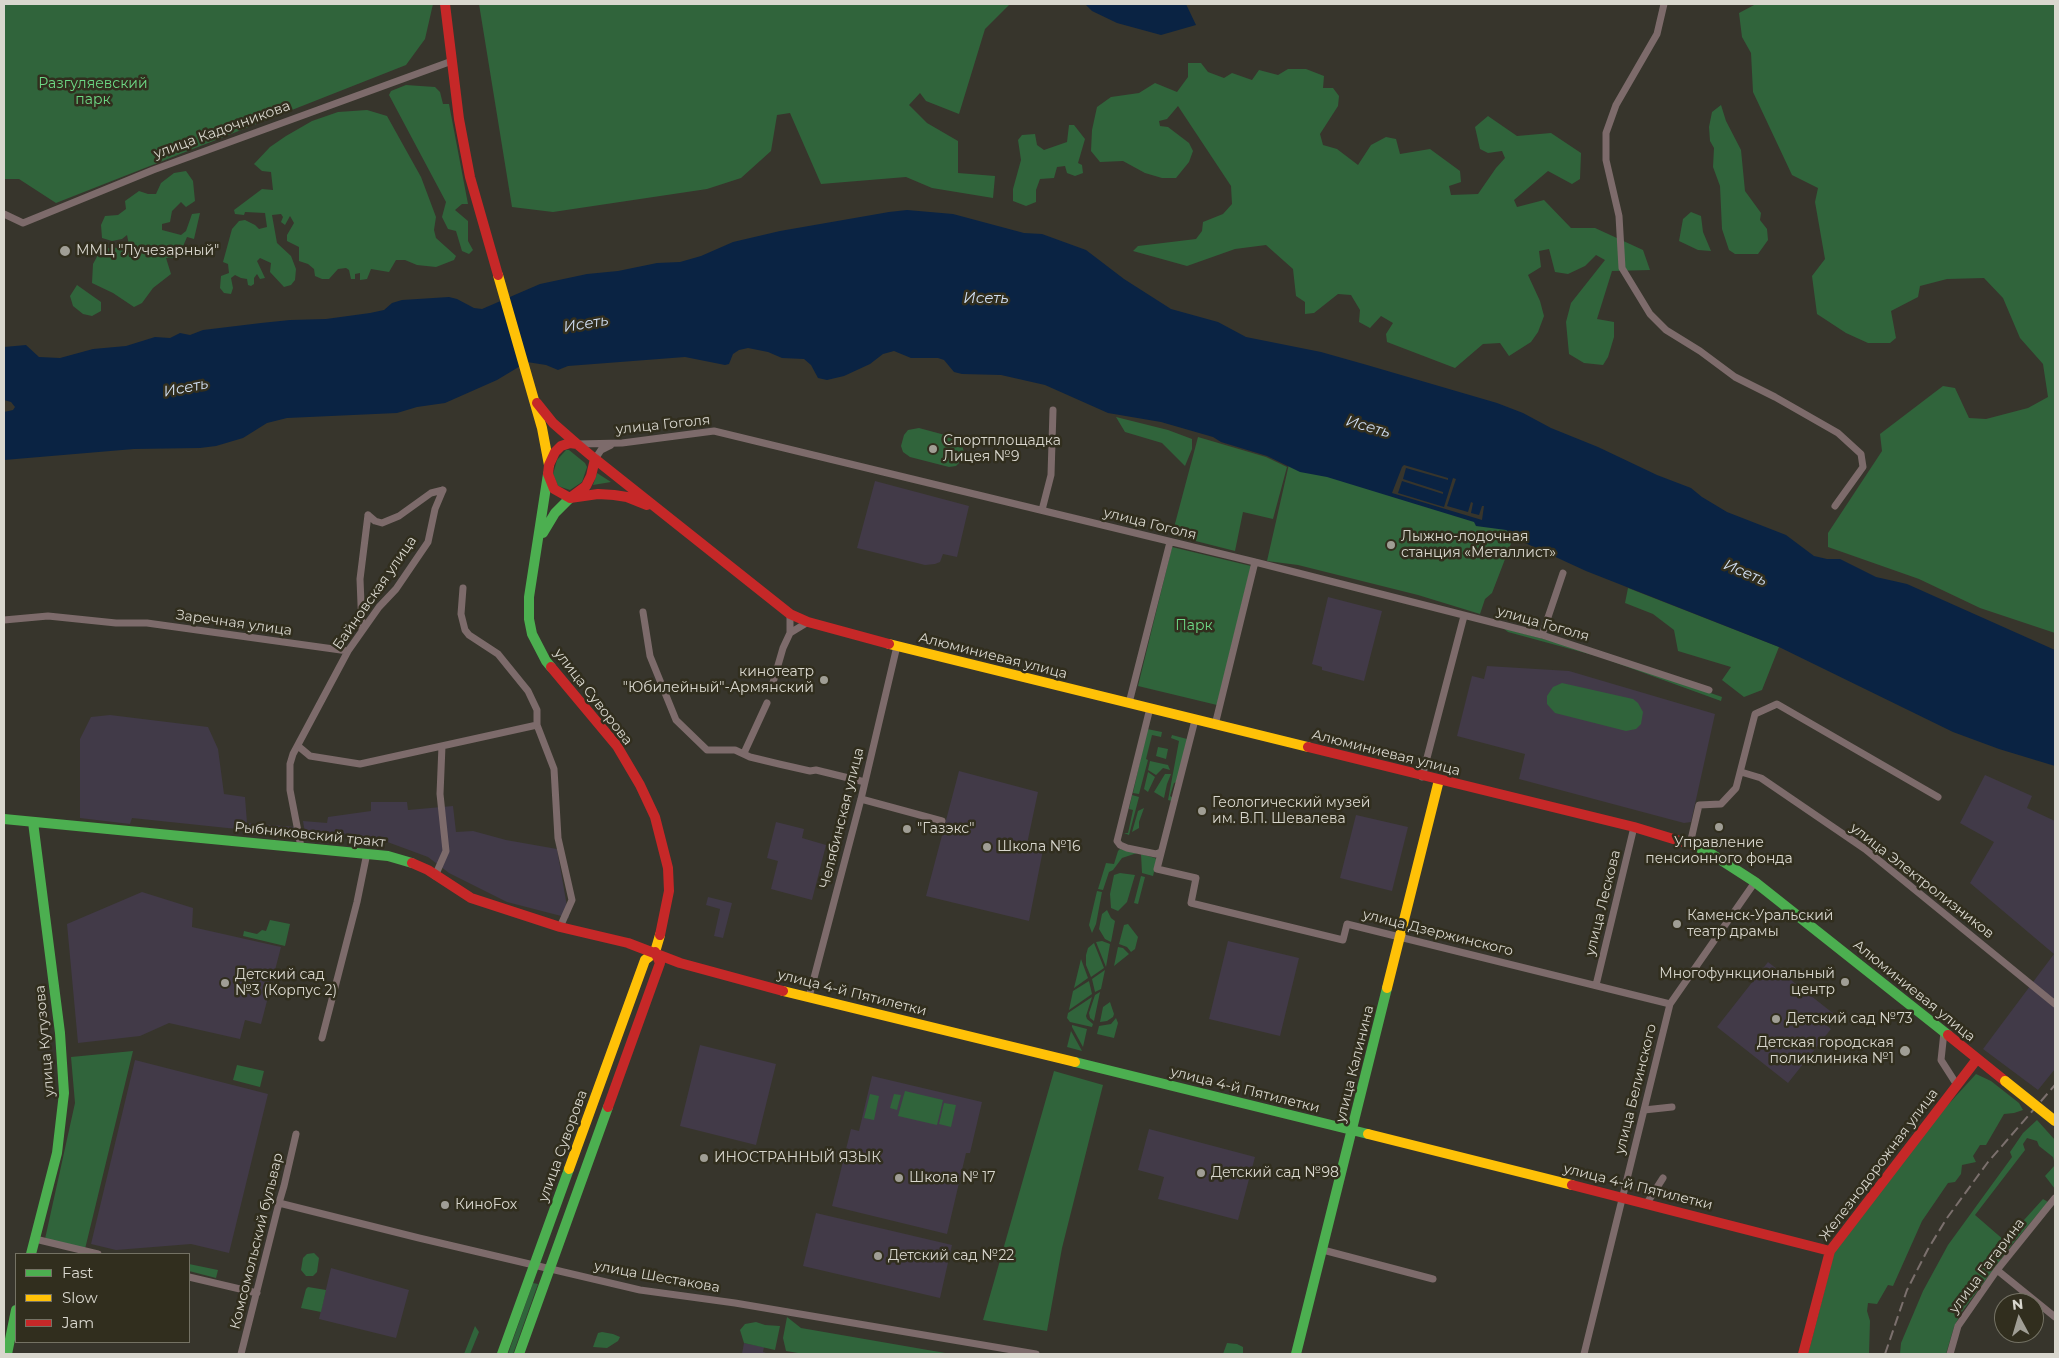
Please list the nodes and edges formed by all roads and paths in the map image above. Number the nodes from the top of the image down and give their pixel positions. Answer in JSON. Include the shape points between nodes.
{"nodes":[{"id":1,"x":445,"y":4,"type":"edge"},
{"id":2,"x":1664,"y":4,"type":"edge"},
{"id":3,"x":452,"y":61,"type":"junction"},
{"id":4,"x":4,"y":214,"type":"edge"},
{"id":5,"x":528,"y":383,"type":"junction"},
{"id":6,"x":1053,"y":410,"type":"dead end"},
{"id":7,"x":622,"y":443,"type":"junction"},
{"id":8,"x":577,"y":444,"type":"junction"},
{"id":9,"x":595,"y":459,"type":"junction"},
{"id":10,"x":549,"y":470,"type":"junction"},
{"id":11,"x":570,"y":498,"type":"junction"},
{"id":12,"x":1835,"y":506,"type":"dead end"},
{"id":13,"x":1042,"y":510,"type":"junction"},
{"id":14,"x":660,"y":512,"type":"junction"},
{"id":15,"x":539,"y":541,"type":"junction"},
{"id":16,"x":1170,"y":542,"type":"junction"},
{"id":17,"x":1255,"y":562,"type":"junction"},
{"id":18,"x":1563,"y":573,"type":"dead end"},
{"id":19,"x":463,"y":588,"type":"dead end"},
{"id":20,"x":643,"y":612,"type":"dead end"},
{"id":21,"x":790,"y":614,"type":"junction"},
{"id":22,"x":1464,"y":616,"type":"junction"},
{"id":23,"x":4,"y":620,"type":"edge"},
{"id":24,"x":808,"y":622,"type":"junction"},
{"id":25,"x":362,"y":630,"type":"junction"},
{"id":26,"x":790,"y":634,"type":"junction"},
{"id":27,"x":1542,"y":635,"type":"junction"},
{"id":28,"x":897,"y":646,"type":"junction"},
{"id":29,"x":348,"y":651,"type":"junction"},
{"id":30,"x":772,"y":686,"type":"dead end"},
{"id":31,"x":1709,"y":690,"type":"dead end"},
{"id":32,"x":767,"y":703,"type":"dead end"},
{"id":33,"x":1129,"y":703,"type":"junction"},
{"id":34,"x":1150,"y":708,"type":"junction"},
{"id":35,"x":1195,"y":720,"type":"junction"},
{"id":36,"x":537,"y":725,"type":"junction"},
{"id":37,"x":1215,"y":725,"type":"junction"},
{"id":38,"x":298,"y":746,"type":"junction"},
{"id":39,"x":442,"y":746,"type":"junction"},
{"id":40,"x":744,"y":753,"type":"junction"},
{"id":41,"x":1741,"y":772,"type":"junction"},
{"id":42,"x":1422,"y":777,"type":"junction"},
{"id":43,"x":1439,"y":780,"type":"junction"},
{"id":44,"x":864,"y":782,"type":"junction"},
{"id":45,"x":1938,"y":797,"type":"dead end"},
{"id":46,"x":861,"y":799,"type":"junction"},
{"id":47,"x":4,"y":819,"type":"edge"},
{"id":48,"x":942,"y":821,"type":"dead end"},
{"id":49,"x":33,"y":822,"type":"junction"},
{"id":50,"x":1634,"y":827,"type":"junction"},
{"id":51,"x":1690,"y":844,"type":"junction"},
{"id":52,"x":300,"y":846,"type":"junction"},
{"id":53,"x":367,"y":852,"type":"junction"},
{"id":54,"x":1160,"y":852,"type":"junction"},
{"id":55,"x":436,"y":876,"type":"junction"},
{"id":56,"x":1756,"y":882,"type":"junction"},
{"id":57,"x":560,"y":927,"type":"junction"},
{"id":58,"x":1400,"y":937,"type":"junction"},
{"id":59,"x":655,"y":952,"type":"junction"},
{"id":60,"x":1596,"y":985,"type":"junction"},
{"id":61,"x":809,"y":996,"type":"junction"},
{"id":62,"x":1670,"y":1004,"type":"junction"},
{"id":63,"x":2055,"y":1004,"type":"edge"},
{"id":64,"x":1944,"y":1032,"type":"junction"},
{"id":65,"x":322,"y":1038,"type":"dead end"},
{"id":66,"x":1977,"y":1059,"type":"junction"},
{"id":67,"x":1957,"y":1085,"type":"junction"},
{"id":68,"x":1672,"y":1107,"type":"dead end"},
{"id":69,"x":1644,"y":1110,"type":"junction"},
{"id":70,"x":2055,"y":1121,"type":"edge"},
{"id":71,"x":1353,"y":1130,"type":"junction"},
{"id":72,"x":296,"y":1134,"type":"dead end"},
{"id":73,"x":1663,"y":1178,"type":"dead end"},
{"id":74,"x":1623,"y":1197,"type":"junction"},
{"id":75,"x":2055,"y":1198,"type":"edge"},
{"id":76,"x":278,"y":1203,"type":"junction"},
{"id":77,"x":1647,"y":1203,"type":"junction"},
{"id":78,"x":34,"y":1239,"type":"junction"},
{"id":79,"x":1323,"y":1250,"type":"junction"},
{"id":80,"x":1830,"y":1252,"type":"junction"},
{"id":81,"x":31,"y":1253,"type":"edge"},
{"id":82,"x":94,"y":1253,"type":"edge"},
{"id":83,"x":535,"y":1264,"type":"junction"},
{"id":84,"x":550,"y":1268,"type":"junction"},
{"id":85,"x":1997,"y":1270,"type":"junction"},
{"id":86,"x":190,"y":1277,"type":"edge"},
{"id":87,"x":1433,"y":1279,"type":"dead end"},
{"id":88,"x":257,"y":1293,"type":"junction"},
{"id":89,"x":15,"y":1315,"type":"edge"},
{"id":90,"x":2055,"y":1317,"type":"edge"},
{"id":91,"x":7,"y":1354,"type":"edge"},
{"id":92,"x":241,"y":1354,"type":"edge"},
{"id":93,"x":502,"y":1354,"type":"edge"},
{"id":94,"x":519,"y":1354,"type":"edge"},
{"id":95,"x":1036,"y":1354,"type":"edge"},
{"id":96,"x":1296,"y":1354,"type":"edge"},
{"id":97,"x":1584,"y":1354,"type":"edge"},
{"id":98,"x":1803,"y":1354,"type":"edge"},
{"id":99,"x":1950,"y":1354,"type":"edge"}],
"edges":[{"from":1,"to":3,"type":"main road"},
{"from":2,"to":12,"type":"street","via":[[1657,34],[1616,106],[1606,133],[1606,160],[1619,216],[1622,268],[1650,314],[1666,330],[1735,378],[1775,396],[1831,428],[1861,454],[1863,467]]},
{"from":3,"to":4,"type":"street","name":"улица Кадочникова","via":[[153,170],[23,223]]},
{"from":3,"to":5,"type":"main road","via":[[467,161]]},
{"from":5,"to":8,"type":"main road","via":[[547,417]]},
{"from":5,"to":10,"type":"main road","via":[[545,442]]},
{"from":6,"to":13,"type":"street","via":[[1051,475]]},
{"from":7,"to":8,"type":"street","name":"улица Гоголя"},
{"from":7,"to":9,"type":"street","via":[[601,450]]},
{"from":7,"to":13,"type":"street","name":"улица Гоголя","via":[[714,431]]},
{"from":8,"to":9,"type":"main road"},
{"from":8,"to":10,"type":"main road","via":[[558,448],[552,456]]},
{"from":9,"to":11,"type":"main road","via":[[586,486]]},
{"from":9,"to":14,"type":"main road"},
{"from":10,"to":11,"type":"main road","via":[[551,484],[557,492]]},
{"from":10,"to":15,"type":"main road","name":"улица Суворова"},
{"from":11,"to":14,"type":"main road","via":[[598,494],[627,497]]},
{"from":11,"to":15,"type":"main road","via":[[555,513]]},
{"from":13,"to":16,"type":"street","name":"улица Гоголя"},
{"from":14,"to":21,"type":"main road","name":"Алюминиевая улица"},
{"from":15,"to":59,"type":"main road","name":"улица Суворова","via":[[528,608],[535,642],[546,661],[617,746],[640,785],[661,835],[669,891],[664,924]]},
{"from":16,"to":17,"type":"street","name":"улица Гоголя"},
{"from":16,"to":33,"type":"street"},
{"from":17,"to":22,"type":"street","name":"улица Гоголя"},
{"from":17,"to":37,"type":"street"},
{"from":18,"to":27,"type":"street"},
{"from":19,"to":36,"type":"street","via":[[461,614],[465,630],[498,654],[528,691],[537,710]]},
{"from":20,"to":40,"type":"street","via":[[650,656],[676,720],[708,750]]},
{"from":21,"to":24,"type":"main road","name":"Алюминиевая улица"},
{"from":21,"to":26,"type":"street"},
{"from":22,"to":27,"type":"street","name":"улица Гоголя"},
{"from":22,"to":42,"type":"street"},
{"from":23,"to":29,"type":"street","name":"Заречная улица","via":[[48,616],[147,623]]},
{"from":24,"to":26,"type":"street"},
{"from":24,"to":28,"type":"main road","name":"Алюминиевая улица"},
{"from":25,"to":25,"type":"street","name":"Байновская улица","via":[[396,589],[428,542],[443,490],[431,493],[399,516],[382,523],[368,515],[360,579]]},
{"from":25,"to":29,"type":"street","name":"Байновская улица"},
{"from":26,"to":30,"type":"street"},
{"from":27,"to":31,"type":"street","name":"улица Гоголя"},
{"from":28,"to":33,"type":"main road","name":"Алюминиевая улица"},
{"from":28,"to":44,"type":"street","name":"Челябинская улица"},
{"from":29,"to":38,"type":"street","name":"Байновская улица"},
{"from":32,"to":40,"type":"street"},
{"from":33,"to":34,"type":"main road","name":"Алюминиевая улица"},
{"from":34,"to":35,"type":"main road","name":"Алюминиевая улица"},
{"from":34,"to":54,"type":"street","via":[[1117,840],[1127,848]]},
{"from":35,"to":37,"type":"main road","name":"Алюминиевая улица"},
{"from":35,"to":54,"type":"street"},
{"from":36,"to":39,"type":"street"},
{"from":36,"to":57,"type":"street","via":[[554,769],[558,838],[572,900]]},
{"from":37,"to":42,"type":"main road","name":"Алюминиевая улица"},
{"from":38,"to":39,"type":"street","via":[[310,756],[360,764]]},
{"from":38,"to":52,"type":"street","name":"Байновская улица","via":[[290,764],[289,777]]},
{"from":39,"to":55,"type":"street","via":[[440,794],[446,851]]},
{"from":40,"to":44,"type":"street"},
{"from":41,"to":45,"type":"street","via":[[1755,714],[1777,704]]},
{"from":41,"to":51,"type":"street","via":[[1736,788],[1721,804],[1699,805]]},
{"from":41,"to":63,"type":"street","name":"улица Электролизников","via":[[1761,778],[1865,848]]},
{"from":42,"to":43,"type":"main road","name":"Алюминиевая улица"},
{"from":43,"to":50,"type":"main road","name":"Алюминиевая улица"},
{"from":43,"to":58,"type":"main road","name":"улица Калинина"},
{"from":44,"to":46,"type":"street","name":"Челябинская улица"},
{"from":46,"to":48,"type":"street"},
{"from":46,"to":61,"type":"street","name":"Челябинская улица"},
{"from":47,"to":49,"type":"main road","name":"Рыбниковский тракт"},
{"from":49,"to":52,"type":"main road","name":"Рыбниковский тракт"},
{"from":49,"to":78,"type":"main road","name":"улица Кутузова","via":[[60,1034],[64,1093],[57,1153]]},
{"from":50,"to":51,"type":"main road","name":"Алюминиевая улица"},
{"from":50,"to":60,"type":"street","name":"улица Лескова"},
{"from":51,"to":56,"type":"main road","name":"Алюминиевая улица"},
{"from":52,"to":53,"type":"main road","name":"Рыбниковский тракт"},
{"from":53,"to":55,"type":"main road","name":"Рыбниковский тракт","via":[[406,860]]},
{"from":53,"to":65,"type":"street"},
{"from":54,"to":58,"type":"street","name":"улица Дзержинского","via":[[1157,869],[1196,878],[1191,903],[1343,940],[1347,924]]},
{"from":55,"to":57,"type":"main road","name":"Рыбниковский тракт","via":[[471,898]]},
{"from":56,"to":62,"type":"street","name":"улица Белинского"},
{"from":56,"to":64,"type":"main road","name":"Алюминиевая улица"},
{"from":57,"to":59,"type":"main road","name":"Рыбниковский тракт"},
{"from":58,"to":60,"type":"street","name":"улица Дзержинского"},
{"from":58,"to":71,"type":"main road","name":"улица Калинина"},
{"from":59,"to":61,"type":"main road","name":"улица 4-й Пятилетки","via":[[680,963]]},
{"from":59,"to":83,"type":"main road","name":"улица Суворова","via":[[645,960]]},
{"from":59,"to":84,"type":"main road","name":"улица Суворова","via":[[660,963]]},
{"from":60,"to":62,"type":"street","name":"улица Дзержинского"},
{"from":61,"to":71,"type":"main road","name":"улица 4-й Пятилетки"},
{"from":62,"to":69,"type":"street","name":"улица Белинского"},
{"from":64,"to":66,"type":"main road","name":"Алюминиевая улица"},
{"from":64,"to":67,"type":"street","via":[[1942,1060]]},
{"from":66,"to":67,"type":"main road","name":"Железнодорожная улица"},
{"from":66,"to":70,"type":"main road","name":"Алюминиевая улица","bridge":true},
{"from":67,"to":80,"type":"main road","name":"Железнодорожная улица"},
{"from":68,"to":69,"type":"street"},
{"from":69,"to":74,"type":"street","name":"улица Белинского"},
{"from":71,"to":74,"type":"main road","name":"улица 4-й Пятилетки"},
{"from":71,"to":79,"type":"main road","name":"улица Калинина"},
{"from":72,"to":76,"type":"street","name":"Комсомольский бульвар"},
{"from":73,"to":77,"type":"street"},
{"from":74,"to":77,"type":"main road","name":"улица 4-й Пятилетки"},
{"from":74,"to":97,"type":"street","name":"улица Белинского"},
{"from":75,"to":85,"type":"street","name":"улица Гагарина"},
{"from":76,"to":83,"type":"street","name":"улица Шестакова"},
{"from":76,"to":88,"type":"street","name":"Комсомольский бульвар"},
{"from":77,"to":80,"type":"main road","name":"улица 4-й Пятилетки"},
{"from":78,"to":81,"type":"main road","name":"улица Кутузова"},
{"from":78,"to":82,"type":"street"},
{"from":79,"to":87,"type":"street"},
{"from":79,"to":96,"type":"main road","name":"улица Калинина"},
{"from":80,"to":98,"type":"main road","name":"Железнодорожная улица"},
{"from":83,"to":84,"type":"street","name":"улица Шестакова"},
{"from":83,"to":93,"type":"main road","name":"улица Суворова"},
{"from":84,"to":94,"type":"main road","name":"улица Суворова"},
{"from":84,"to":95,"type":"street","name":"улица Шестакова","via":[[640,1290]]},
{"from":85,"to":90,"type":"street"},
{"from":85,"to":99,"type":"street","name":"улица Гагарина","via":[[1958,1326]]},
{"from":86,"to":88,"type":"street"},
{"from":88,"to":92,"type":"street","name":"Комсомольский бульвар"},
{"from":89,"to":91,"type":"main road"}]}
